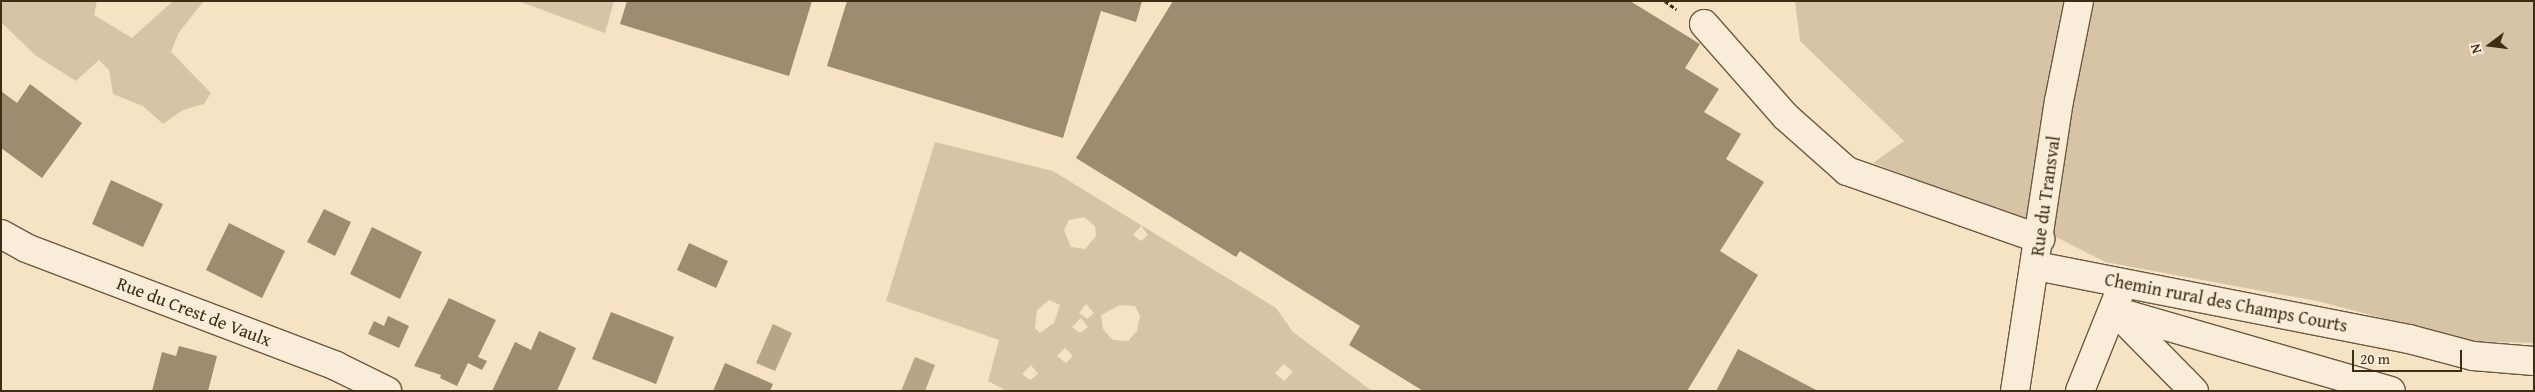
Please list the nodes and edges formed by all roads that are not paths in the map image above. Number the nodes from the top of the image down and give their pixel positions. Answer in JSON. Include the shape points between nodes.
{"nodes":[{"id":1,"x":2079,"y":1,"type":"edge"},
{"id":2,"x":1704,"y":24,"type":"dead end"},
{"id":3,"x":1,"y":234,"type":"edge"},
{"id":4,"x":2038,"y":252,"type":"junction"},
{"id":5,"x":2122,"y":282,"type":"junction"},
{"id":6,"x":2114,"y":311,"type":"junction"},
{"id":7,"x":2534,"y":361,"type":"edge"},
{"id":8,"x":2089,"y":386,"type":"edge"},
{"id":9,"x":387,"y":391,"type":"edge"},
{"id":10,"x":2014,"y":391,"type":"edge"},
{"id":11,"x":2194,"y":391,"type":"edge"},
{"id":12,"x":2392,"y":391,"type":"edge"}],
"edges":[{"from":1,"to":4,"type":"street","name":"Rue du Transval","via":[[2059,101]]},
{"from":2,"to":4,"type":"street","name":"Chemin rural des Champs Courts","via":[[1784,116],[1847,171]]},
{"from":3,"to":9,"type":"street","name":"Rue du Crest de Vaulx","via":[[26,248],[336,366]]},
{"from":4,"to":5,"type":"street","name":"Chemin rural des Champs Courts"},
{"from":4,"to":10,"type":"street","name":"Rue du Transval"},
{"from":5,"to":6,"type":"street"},
{"from":5,"to":7,"type":"street","name":"Chemin rural des Champs Courts","via":[[2410,338],[2473,356]]},
{"from":6,"to":8,"type":"street"},
{"from":6,"to":11,"type":"street"},
{"from":6,"to":12,"type":"street"}]}
